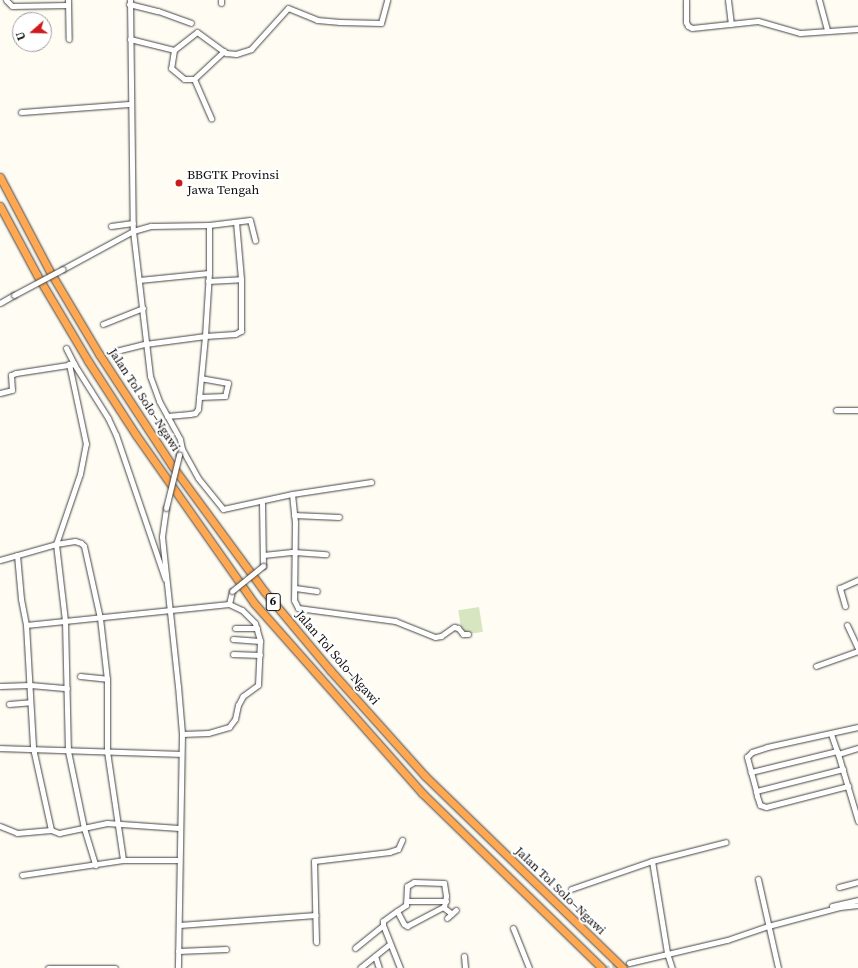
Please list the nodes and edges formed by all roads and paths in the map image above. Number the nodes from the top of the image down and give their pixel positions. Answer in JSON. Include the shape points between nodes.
{"nodes":[{"id":1,"x":6,"y":0,"type":"edge"},
{"id":2,"x":387,"y":0,"type":"edge"},
{"id":3,"x":686,"y":0,"type":"edge"},
{"id":4,"x":728,"y":0,"type":"edge"},
{"id":5,"x":820,"y":0,"type":"edge"},
{"id":6,"x":130,"y":2,"type":"edge"},
{"id":7,"x":68,"y":3,"type":"edge"},
{"id":8,"x":191,"y":22,"type":"dead end"},
{"id":9,"x":731,"y":24,"type":"junction"},
{"id":10,"x":858,"y":29,"type":"edge"},
{"id":11,"x":827,"y":30,"type":"junction"},
{"id":12,"x":69,"y":39,"type":"dead end"},
{"id":13,"x":130,"y":39,"type":"junction"},
{"id":14,"x":174,"y":50,"type":"junction"},
{"id":15,"x":224,"y":51,"type":"junction"},
{"id":16,"x":194,"y":79,"type":"junction"},
{"id":17,"x":130,"y":104,"type":"junction"},
{"id":18,"x":21,"y":112,"type":"dead end"},
{"id":19,"x":211,"y":118,"type":"dead end"},
{"id":20,"x":0,"y":177,"type":"edge"},
{"id":21,"x":0,"y":206,"type":"edge"},
{"id":22,"x":236,"y":222,"type":"junction"},
{"id":23,"x":133,"y":223,"type":"junction"},
{"id":24,"x":209,"y":225,"type":"junction"},
{"id":25,"x":111,"y":226,"type":"dead end"},
{"id":26,"x":133,"y":231,"type":"junction"},
{"id":27,"x":255,"y":240,"type":"dead end"},
{"id":28,"x":209,"y":273,"type":"junction"},
{"id":29,"x":242,"y":279,"type":"junction"},
{"id":30,"x":139,"y":280,"type":"junction"},
{"id":31,"x":208,"y":281,"type":"junction"},
{"id":32,"x":0,"y":303,"type":"edge"},
{"id":33,"x":143,"y":308,"type":"junction"},
{"id":34,"x":103,"y":324,"type":"dead end"},
{"id":35,"x":205,"y":336,"type":"junction"},
{"id":36,"x":145,"y":344,"type":"junction"},
{"id":37,"x":66,"y":348,"type":"dead end"},
{"id":38,"x":116,"y":350,"type":"dead end"},
{"id":39,"x":72,"y":364,"type":"junction"},
{"id":40,"x":201,"y":378,"type":"junction"},
{"id":41,"x":0,"y":393,"type":"edge"},
{"id":42,"x":199,"y":397,"type":"junction"},
{"id":43,"x":836,"y":410,"type":"dead end"},
{"id":44,"x":858,"y":410,"type":"edge"},
{"id":45,"x":167,"y":416,"type":"junction"},
{"id":46,"x":182,"y":448,"type":"junction"},
{"id":47,"x":371,"y":482,"type":"dead end"},
{"id":48,"x":292,"y":494,"type":"junction"},
{"id":49,"x":262,"y":502,"type":"junction"},
{"id":50,"x":294,"y":515,"type":"junction"},
{"id":51,"x":338,"y":518,"type":"dead end"},
{"id":52,"x":56,"y":544,"type":"junction"},
{"id":53,"x":294,"y":552,"type":"junction"},
{"id":54,"x":326,"y":554,"type":"dead end"},
{"id":55,"x":17,"y":555,"type":"junction"},
{"id":56,"x":263,"y":555,"type":"junction"},
{"id":57,"x":0,"y":560,"type":"edge"},
{"id":58,"x":858,"y":580,"type":"edge"},
{"id":59,"x":167,"y":583,"type":"junction"},
{"id":60,"x":295,"y":588,"type":"junction"},
{"id":61,"x":317,"y":591,"type":"dead end"},
{"id":62,"x":228,"y":604,"type":"junction"},
{"id":63,"x":845,"y":606,"type":"dead end"},
{"id":64,"x":169,"y":610,"type":"junction"},
{"id":65,"x":100,"y":618,"type":"junction"},
{"id":66,"x":66,"y":621,"type":"junction"},
{"id":67,"x":26,"y":625,"type":"junction"},
{"id":68,"x":847,"y":625,"type":"dead end"},
{"id":69,"x":235,"y":628,"type":"dead end"},
{"id":70,"x":257,"y":628,"type":"junction"},
{"id":71,"x":468,"y":634,"type":"dead end"},
{"id":72,"x":233,"y":639,"type":"dead end"},
{"id":73,"x":260,"y":641,"type":"junction"},
{"id":74,"x":858,"y":650,"type":"edge"},
{"id":75,"x":233,"y":654,"type":"dead end"},
{"id":76,"x":260,"y":655,"type":"junction"},
{"id":77,"x":816,"y":666,"type":"dead end"},
{"id":78,"x":80,"y":676,"type":"dead end"},
{"id":79,"x":107,"y":679,"type":"junction"},
{"id":80,"x":30,"y":685,"type":"junction"},
{"id":81,"x":0,"y":686,"type":"edge"},
{"id":82,"x":67,"y":688,"type":"junction"},
{"id":83,"x":30,"y":702,"type":"junction"},
{"id":84,"x":9,"y":704,"type":"dead end"},
{"id":85,"x":858,"y":727,"type":"edge"},
{"id":86,"x":182,"y":734,"type":"junction"},
{"id":87,"x":831,"y":734,"type":"junction"},
{"id":88,"x":0,"y":748,"type":"edge"},
{"id":89,"x":33,"y":748,"type":"junction"},
{"id":90,"x":858,"y":748,"type":"edge"},
{"id":91,"x":68,"y":750,"type":"junction"},
{"id":92,"x":107,"y":751,"type":"junction"},
{"id":93,"x":838,"y":753,"type":"junction"},
{"id":94,"x":181,"y":754,"type":"junction"},
{"id":95,"x":842,"y":769,"type":"junction"},
{"id":96,"x":751,"y":772,"type":"junction"},
{"id":97,"x":848,"y":786,"type":"junction"},
{"id":98,"x":756,"y":791,"type":"junction"},
{"id":99,"x":858,"y":821,"type":"edge"},
{"id":100,"x":119,"y":823,"type":"junction"},
{"id":101,"x":0,"y":826,"type":"edge"},
{"id":102,"x":84,"y":828,"type":"junction"},
{"id":103,"x":179,"y":828,"type":"junction"},
{"id":104,"x":51,"y":830,"type":"junction"},
{"id":105,"x":402,"y":840,"type":"dead end"},
{"id":106,"x":726,"y":842,"type":"dead end"},
{"id":107,"x":123,"y":860,"type":"junction"},
{"id":108,"x":179,"y":860,"type":"junction"},
{"id":109,"x":652,"y":861,"type":"junction"},
{"id":110,"x":94,"y":865,"type":"junction"},
{"id":111,"x":22,"y":875,"type":"dead end"},
{"id":112,"x":758,"y":879,"type":"dead end"},
{"id":113,"x":858,"y":882,"type":"edge"},
{"id":114,"x":839,"y":887,"type":"dead end"},
{"id":115,"x":571,"y":889,"type":"dead end"},
{"id":116,"x":858,"y":900,"type":"edge"},
{"id":117,"x":407,"y":901,"type":"junction"},
{"id":118,"x":445,"y":904,"type":"junction"},
{"id":119,"x":858,"y":905,"type":"edge"},
{"id":120,"x":832,"y":906,"type":"dead end"},
{"id":121,"x":397,"y":912,"type":"junction"},
{"id":122,"x":452,"y":914,"type":"dead end"},
{"id":123,"x":316,"y":915,"type":"junction"},
{"id":124,"x":179,"y":924,"type":"junction"},
{"id":125,"x":383,"y":925,"type":"junction"},
{"id":126,"x":768,"y":926,"type":"junction"},
{"id":127,"x":513,"y":928,"type":"dead end"},
{"id":128,"x":316,"y":942,"type":"dead end"},
{"id":129,"x":390,"y":944,"type":"junction"},
{"id":130,"x":355,"y":948,"type":"dead end"},
{"id":131,"x":226,"y":949,"type":"dead end"},
{"id":132,"x":178,"y":951,"type":"junction"},
{"id":133,"x":667,"y":953,"type":"junction"},
{"id":134,"x":375,"y":956,"type":"junction"},
{"id":135,"x":464,"y":956,"type":"dead end"},
{"id":136,"x":626,"y":965,"type":"edge"},
{"id":137,"x":48,"y":968,"type":"edge"},
{"id":138,"x":115,"y":968,"type":"edge"},
{"id":139,"x":178,"y":968,"type":"edge"},
{"id":140,"x":360,"y":968,"type":"edge"},
{"id":141,"x":379,"y":968,"type":"edge"},
{"id":142,"x":400,"y":968,"type":"edge"},
{"id":143,"x":465,"y":968,"type":"edge"},
{"id":144,"x":529,"y":968,"type":"edge"},
{"id":145,"x":602,"y":968,"type":"edge"},
{"id":146,"x":672,"y":968,"type":"edge"},
{"id":147,"x":778,"y":968,"type":"edge"}],
"edges":[{"from":1,"to":7,"type":"street","via":[[12,6]]},
{"from":2,"to":15,"type":"street","via":[[381,23],[317,20],[288,8],[252,49],[236,54]]},
{"from":3,"to":9,"type":"street","via":[[686,22],[690,28]]},
{"from":4,"to":9,"type":"street"},
{"from":5,"to":11,"type":"street"},
{"from":6,"to":8,"type":"street"},
{"from":6,"to":13,"type":"street"},
{"from":7,"to":12,"type":"street"},
{"from":9,"to":11,"type":"street","via":[[758,21],[800,33]]},
{"from":10,"to":11,"type":"street"},
{"from":13,"to":14,"type":"street"},
{"from":13,"to":17,"type":"street"},
{"from":14,"to":15,"type":"street","via":[[196,32]]},
{"from":14,"to":16,"type":"street","via":[[171,68],[184,79]]},
{"from":15,"to":16,"type":"street"},
{"from":16,"to":19,"type":"street"},
{"from":17,"to":18,"type":"street"},
{"from":17,"to":23,"type":"street"},
{"from":20,"to":136,"type":"highway","name":"Jalan Tol Solo–Ngawi","number":"6","via":[[50,270],[123,391],[178,473],[264,591],[330,670],[425,776]]},
{"from":21,"to":145,"type":"highway","name":"Jalan Tol Solo–Ngawi","number":"6","via":[[37,275],[128,423],[254,603],[422,793]]},
{"from":22,"to":24,"type":"street"},
{"from":22,"to":27,"type":"street","via":[[250,220]]},
{"from":22,"to":29,"type":"street"},
{"from":23,"to":25,"type":"street"},
{"from":23,"to":26,"type":"street"},
{"from":24,"to":26,"type":"street","via":[[151,226]]},
{"from":24,"to":28,"type":"street"},
{"from":26,"to":30,"type":"street"},
{"from":26,"to":32,"type":"street","bridge":true},
{"from":28,"to":30,"type":"street"},
{"from":28,"to":31,"type":"street"},
{"from":29,"to":31,"type":"street"},
{"from":29,"to":35,"type":"street","via":[[241,331],[234,334]]},
{"from":30,"to":33,"type":"street"},
{"from":31,"to":35,"type":"street"},
{"from":33,"to":34,"type":"street"},
{"from":33,"to":36,"type":"street"},
{"from":35,"to":36,"type":"street"},
{"from":35,"to":40,"type":"street"},
{"from":36,"to":38,"type":"street"},
{"from":36,"to":45,"type":"street","via":[[154,389]]},
{"from":37,"to":39,"type":"street"},
{"from":39,"to":41,"type":"street","via":[[11,375],[12,390]]},
{"from":39,"to":52,"type":"street","via":[[86,444],[80,474]]},
{"from":39,"to":59,"type":"street","via":[[108,418]]},
{"from":40,"to":42,"type":"street"},
{"from":40,"to":42,"type":"street","via":[[228,383],[225,396]]},
{"from":42,"to":45,"type":"street","via":[[195,413]]},
{"from":43,"to":44,"type":"street"},
{"from":45,"to":46,"type":"street"},
{"from":46,"to":49,"type":"street","via":[[196,474],[222,509]]},
{"from":46,"to":59,"type":"street","bridge":true,"via":[[166,508],[162,537]]},
{"from":47,"to":48,"type":"street"},
{"from":48,"to":49,"type":"street"},
{"from":48,"to":50,"type":"street"},
{"from":49,"to":56,"type":"street"},
{"from":50,"to":51,"type":"street"},
{"from":50,"to":53,"type":"street"},
{"from":52,"to":55,"type":"street"},
{"from":52,"to":65,"type":"street","via":[[75,541],[84,546]]},
{"from":52,"to":66,"type":"street"},
{"from":53,"to":54,"type":"street"},
{"from":53,"to":56,"type":"street"},
{"from":53,"to":60,"type":"street"},
{"from":55,"to":57,"type":"street"},
{"from":55,"to":67,"type":"street"},
{"from":56,"to":62,"type":"street","bridge":true,"via":[[263,566],[232,591]]},
{"from":58,"to":63,"type":"street","via":[[840,588]]},
{"from":59,"to":64,"type":"street"},
{"from":60,"to":61,"type":"street"},
{"from":60,"to":71,"type":"street","via":[[294,600],[300,609],[395,621],[435,637],[454,627],[463,634]]},
{"from":62,"to":64,"type":"street"},
{"from":62,"to":70,"type":"street","via":[[242,610]]},
{"from":64,"to":65,"type":"street"},
{"from":64,"to":86,"type":"street"},
{"from":65,"to":66,"type":"street"},
{"from":65,"to":79,"type":"street"},
{"from":66,"to":67,"type":"street"},
{"from":66,"to":82,"type":"street"},
{"from":67,"to":80,"type":"street"},
{"from":68,"to":74,"type":"street"},
{"from":69,"to":70,"type":"street"},
{"from":70,"to":73,"type":"street"},
{"from":72,"to":73,"type":"street"},
{"from":73,"to":76,"type":"street"},
{"from":74,"to":77,"type":"street"},
{"from":75,"to":76,"type":"street"},
{"from":76,"to":86,"type":"street","via":[[258,685],[243,696],[232,724],[208,733]]},
{"from":78,"to":79,"type":"street"},
{"from":79,"to":92,"type":"street"},
{"from":80,"to":81,"type":"street"},
{"from":80,"to":82,"type":"street"},
{"from":80,"to":83,"type":"street"},
{"from":82,"to":91,"type":"street"},
{"from":83,"to":84,"type":"street"},
{"from":83,"to":89,"type":"street"},
{"from":85,"to":87,"type":"street"},
{"from":86,"to":94,"type":"street"},
{"from":87,"to":93,"type":"street"},
{"from":87,"to":96,"type":"street","via":[[752,752],[747,757]]},
{"from":88,"to":89,"type":"street"},
{"from":89,"to":91,"type":"street"},
{"from":89,"to":104,"type":"street"},
{"from":90,"to":93,"type":"street"},
{"from":91,"to":92,"type":"street"},
{"from":91,"to":102,"type":"street"},
{"from":92,"to":94,"type":"street"},
{"from":92,"to":100,"type":"street"},
{"from":93,"to":95,"type":"street"},
{"from":93,"to":96,"type":"street"},
{"from":94,"to":103,"type":"street"},
{"from":95,"to":97,"type":"street"},
{"from":95,"to":98,"type":"street"},
{"from":96,"to":98,"type":"street"},
{"from":97,"to":98,"type":"street","via":[[766,807],[760,805]]},
{"from":97,"to":99,"type":"street"},
{"from":100,"to":102,"type":"street"},
{"from":100,"to":103,"type":"street"},
{"from":100,"to":107,"type":"street"},
{"from":101,"to":104,"type":"street","via":[[18,833]]},
{"from":102,"to":104,"type":"street","via":[[59,833]]},
{"from":102,"to":110,"type":"street"},
{"from":103,"to":108,"type":"street"},
{"from":105,"to":123,"type":"street","via":[[398,849],[389,852],[314,861]]},
{"from":106,"to":109,"type":"street"},
{"from":107,"to":108,"type":"street"},
{"from":107,"to":110,"type":"street"},
{"from":108,"to":124,"type":"street"},
{"from":109,"to":115,"type":"street"},
{"from":109,"to":133,"type":"street"},
{"from":110,"to":111,"type":"street"},
{"from":112,"to":126,"type":"street"},
{"from":113,"to":114,"type":"street"},
{"from":116,"to":120,"type":"street"},
{"from":117,"to":118,"type":"street"},
{"from":117,"to":118,"type":"street","via":[[408,883],[419,881],[444,883]]},
{"from":117,"to":121,"type":"street"},
{"from":118,"to":121,"type":"street","via":[[407,926]]},
{"from":118,"to":122,"type":"street"},
{"from":119,"to":126,"type":"street"},
{"from":121,"to":125,"type":"street","via":[[385,920]]},
{"from":123,"to":124,"type":"street"},
{"from":123,"to":128,"type":"street"},
{"from":124,"to":132,"type":"street"},
{"from":125,"to":129,"type":"street"},
{"from":125,"to":130,"type":"street"},
{"from":126,"to":133,"type":"street","via":[[727,940]]},
{"from":126,"to":147,"type":"street"},
{"from":127,"to":144,"type":"street"},
{"from":129,"to":134,"type":"street"},
{"from":129,"to":142,"type":"street"},
{"from":131,"to":132,"type":"street"},
{"from":132,"to":139,"type":"street"},
{"from":133,"to":136,"type":"street"},
{"from":133,"to":146,"type":"street"},
{"from":134,"to":140,"type":"street"},
{"from":134,"to":141,"type":"street"},
{"from":135,"to":143,"type":"street"},
{"from":137,"to":138,"type":"street"}]}
